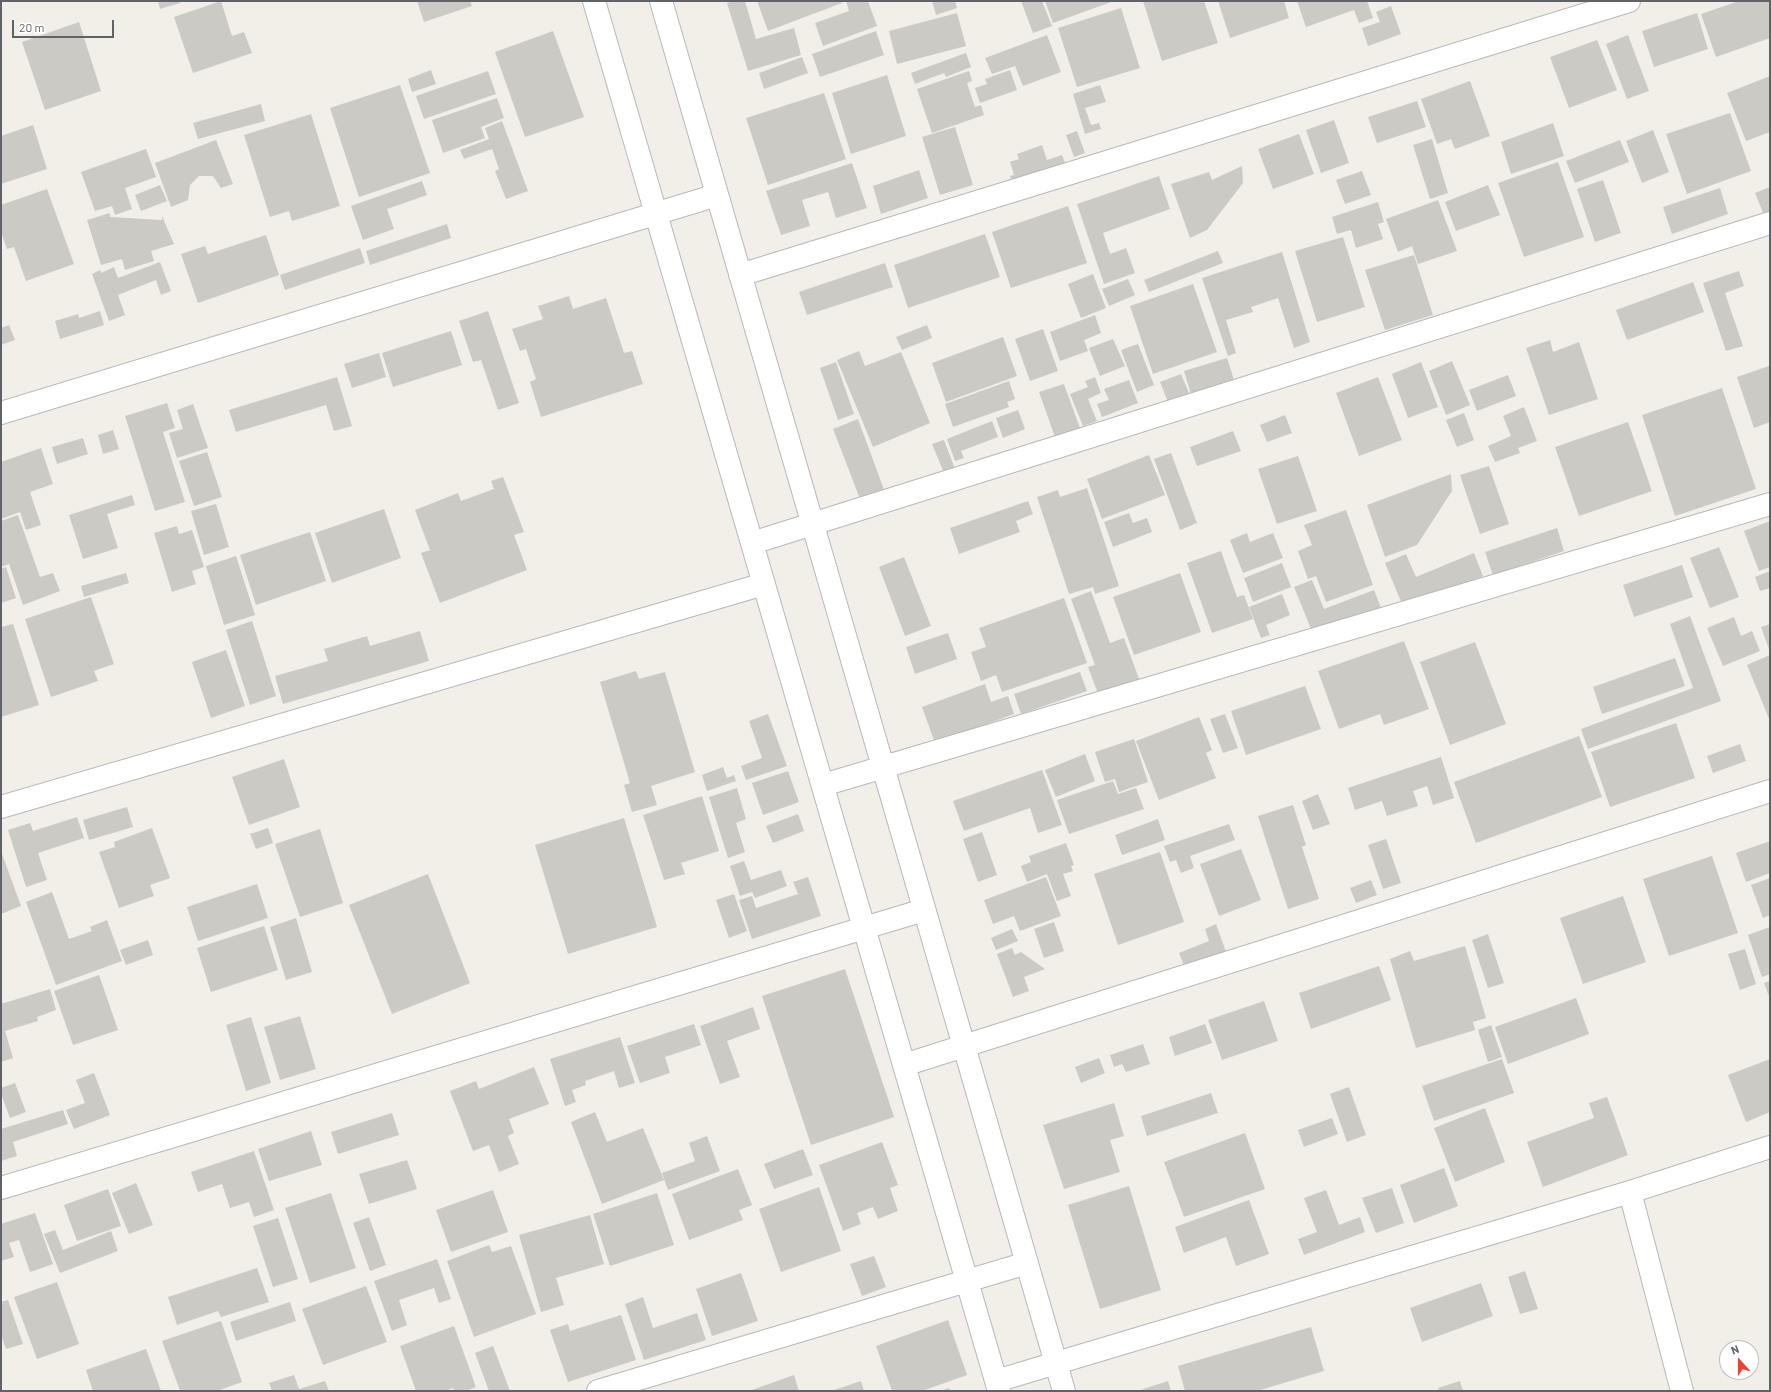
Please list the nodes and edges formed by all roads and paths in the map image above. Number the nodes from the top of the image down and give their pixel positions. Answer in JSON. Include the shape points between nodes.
{"nodes":[{"id":1,"x":594,"y":1,"type":"edge"},
{"id":2,"x":661,"y":1,"type":"edge"},
{"id":3,"x":1629,"y":1,"type":"edge"},
{"id":4,"x":717,"y":194,"type":"junction"},
{"id":5,"x":656,"y":213,"type":"junction"},
{"id":6,"x":1770,"y":223,"type":"edge"},
{"id":7,"x":740,"y":275,"type":"junction"},
{"id":8,"x":1,"y":413,"type":"edge"},
{"id":9,"x":1770,"y":504,"type":"edge"},
{"id":10,"x":812,"y":524,"type":"junction"},
{"id":11,"x":752,"y":542,"type":"junction"},
{"id":12,"x":764,"y":584,"type":"junction"},
{"id":13,"x":883,"y":768,"type":"junction"},
{"id":14,"x":823,"y":785,"type":"junction"},
{"id":15,"x":1770,"y":791,"type":"edge"},
{"id":16,"x":1,"y":807,"type":"edge"},
{"id":17,"x":924,"y":910,"type":"junction"},
{"id":18,"x":864,"y":928,"type":"junction"},
{"id":19,"x":964,"y":1046,"type":"junction"},
{"id":20,"x":904,"y":1065,"type":"junction"},
{"id":21,"x":1770,"y":1147,"type":"edge"},
{"id":22,"x":1,"y":1188,"type":"edge"},
{"id":23,"x":1630,"y":1192,"type":"junction"},
{"id":24,"x":1027,"y":1264,"type":"junction"},
{"id":25,"x":967,"y":1282,"type":"junction"},
{"id":26,"x":1056,"y":1363,"type":"junction"},
{"id":27,"x":998,"y":1386,"type":"edge"},
{"id":28,"x":598,"y":1391,"type":"edge"},
{"id":29,"x":1064,"y":1391,"type":"edge"},
{"id":30,"x":1682,"y":1391,"type":"edge"}],
"edges":[{"from":1,"to":5,"type":"street"},
{"from":2,"to":4,"type":"street"},
{"from":3,"to":7,"type":"street"},
{"from":4,"to":5,"type":"street"},
{"from":4,"to":7,"type":"street"},
{"from":5,"to":8,"type":"street"},
{"from":5,"to":11,"type":"street"},
{"from":6,"to":10,"type":"street"},
{"from":7,"to":10,"type":"street"},
{"from":9,"to":13,"type":"street"},
{"from":10,"to":11,"type":"street"},
{"from":10,"to":13,"type":"street"},
{"from":11,"to":12,"type":"street"},
{"from":12,"to":14,"type":"street"},
{"from":12,"to":16,"type":"street"},
{"from":13,"to":14,"type":"street"},
{"from":13,"to":17,"type":"street"},
{"from":14,"to":18,"type":"street"},
{"from":15,"to":19,"type":"street"},
{"from":17,"to":18,"type":"street"},
{"from":17,"to":19,"type":"street"},
{"from":18,"to":20,"type":"street"},
{"from":18,"to":22,"type":"street"},
{"from":19,"to":20,"type":"street"},
{"from":19,"to":24,"type":"street"},
{"from":20,"to":25,"type":"street"},
{"from":21,"to":23,"type":"street"},
{"from":23,"to":26,"type":"street"},
{"from":23,"to":30,"type":"street"},
{"from":24,"to":25,"type":"street"},
{"from":24,"to":26,"type":"street"},
{"from":25,"to":27,"type":"street"},
{"from":25,"to":28,"type":"street"},
{"from":26,"to":27,"type":"street"},
{"from":26,"to":29,"type":"street"}]}
